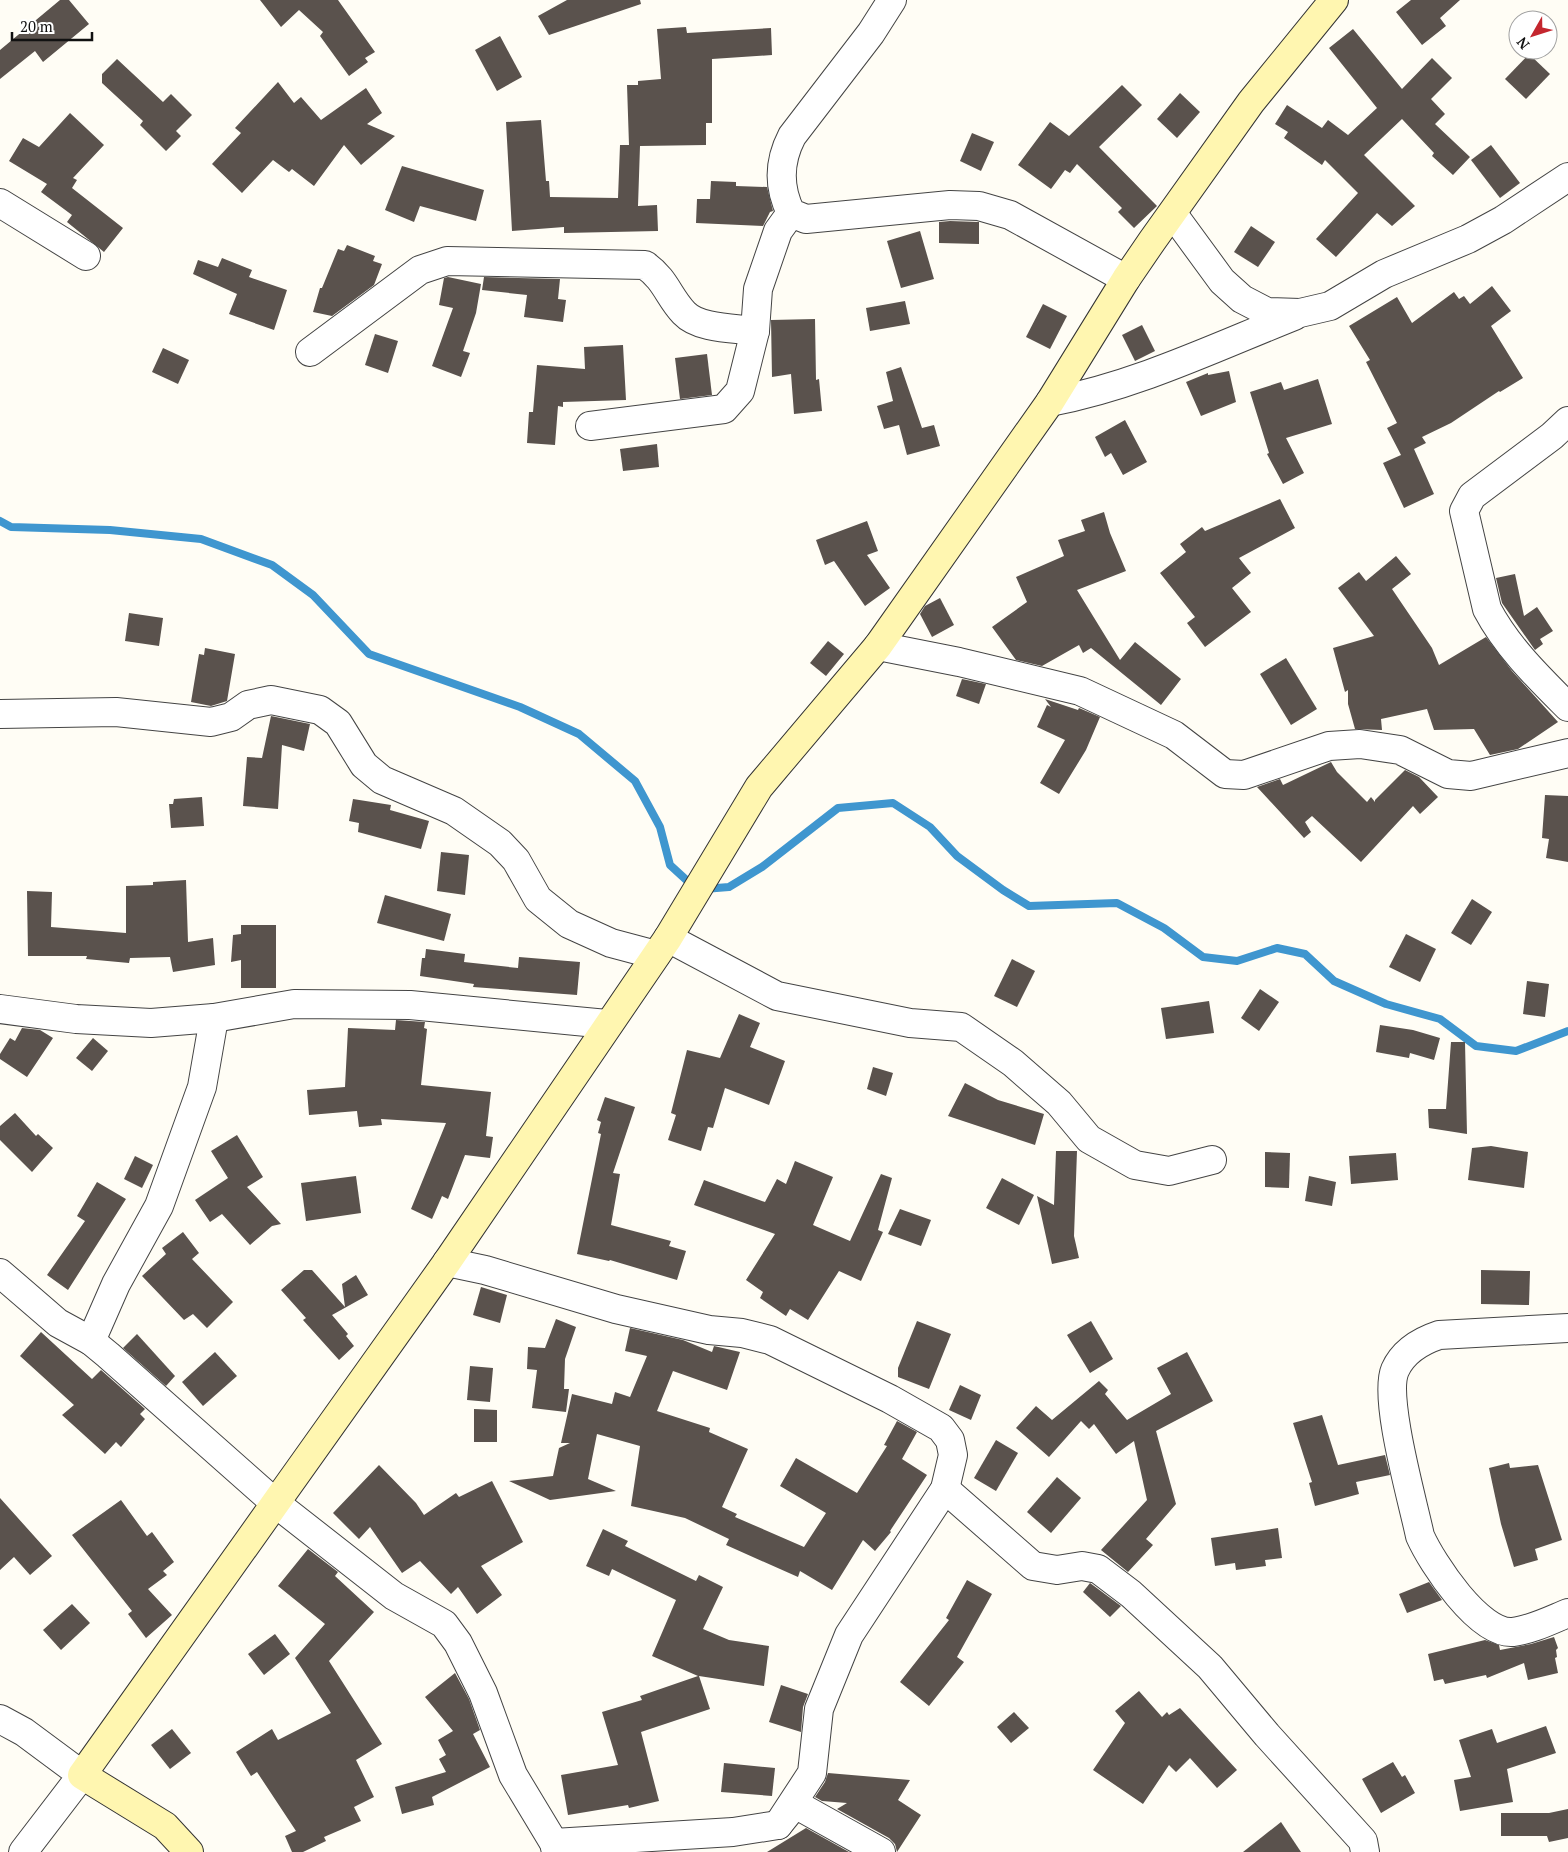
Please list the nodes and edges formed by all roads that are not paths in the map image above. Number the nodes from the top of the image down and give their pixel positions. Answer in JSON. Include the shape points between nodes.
{"nodes":[{"id":1,"x":892,"y":0,"type":"edge"},
{"id":2,"x":1334,"y":0,"type":"edge"},
{"id":3,"x":1568,"y":177,"type":"edge"},
{"id":4,"x":0,"y":203,"type":"edge"},
{"id":5,"x":791,"y":213,"type":"junction"},
{"id":6,"x":1173,"y":214,"type":"junction"},
{"id":7,"x":86,"y":256,"type":"dead end"},
{"id":8,"x":1126,"y":279,"type":"junction"},
{"id":9,"x":1300,"y":313,"type":"junction"},
{"id":10,"x":754,"y":331,"type":"junction"},
{"id":11,"x":310,"y":352,"type":"dead end"},
{"id":12,"x":1050,"y":402,"type":"junction"},
{"id":13,"x":1568,"y":421,"type":"edge"},
{"id":14,"x":590,"y":426,"type":"dead end"},
{"id":15,"x":878,"y":646,"type":"junction"},
{"id":16,"x":1568,"y":707,"type":"edge"},
{"id":17,"x":0,"y":714,"type":"edge"},
{"id":18,"x":1568,"y":753,"type":"edge"},
{"id":19,"x":662,"y":946,"type":"junction"},
{"id":20,"x":0,"y":1009,"type":"edge"},
{"id":21,"x":214,"y":1018,"type":"junction"},
{"id":22,"x":607,"y":1024,"type":"junction"},
{"id":23,"x":1212,"y":1160,"type":"dead end"},
{"id":24,"x":447,"y":1262,"type":"junction"},
{"id":25,"x":0,"y":1273,"type":"edge"},
{"id":26,"x":1568,"y":1328,"type":"edge"},
{"id":27,"x":91,"y":1341,"type":"junction"},
{"id":28,"x":945,"y":1489,"type":"junction"},
{"id":29,"x":274,"y":1502,"type":"junction"},
{"id":30,"x":1568,"y":1613,"type":"edge"},
{"id":31,"x":0,"y":1719,"type":"edge"},
{"id":32,"x":82,"y":1775,"type":"junction"},
{"id":33,"x":778,"y":1825,"type":"junction"},
{"id":34,"x":555,"y":1848,"type":"edge"},
{"id":35,"x":23,"y":1852,"type":"edge"},
{"id":36,"x":189,"y":1852,"type":"edge"},
{"id":37,"x":881,"y":1852,"type":"edge"},
{"id":38,"x":1365,"y":1852,"type":"edge"}],
"edges":[{"from":1,"to":5,"type":"street","via":[[784,150],[783,198]]},
{"from":2,"to":6,"type":"street","via":[[1251,102]]},
{"from":3,"to":9,"type":"street","via":[[1504,220],[1468,239],[1384,274],[1330,306]]},
{"from":4,"to":7,"type":"street"},
{"from":5,"to":8,"type":"street","via":[[806,218],[950,205],[979,206],[1010,215]]},
{"from":5,"to":10,"type":"street","via":[[778,231],[758,289]]},
{"from":6,"to":8,"type":"street"},
{"from":6,"to":9,"type":"street","via":[[1222,281],[1242,299],[1267,312]]},
{"from":8,"to":12,"type":"street"},
{"from":9,"to":12,"type":"street","via":[[1138,378],[1092,394]]},
{"from":10,"to":11,"type":"street","via":[[697,322],[684,313],[659,275],[645,265],[447,261],[420,270]]},
{"from":10,"to":14,"type":"street","via":[[740,391],[724,409]]},
{"from":12,"to":15,"type":"street"},
{"from":13,"to":16,"type":"street","via":[[1472,496],[1464,511],[1491,616],[1534,673]]},
{"from":15,"to":18,"type":"street","via":[[1080,690],[1174,735],[1225,774],[1244,775],[1329,746],[1360,744],[1400,750],[1448,774],[1471,776]]},
{"from":15,"to":19,"type":"street","via":[[759,787]]},
{"from":17,"to":19,"type":"street","via":[[116,712],[211,722],[231,716],[248,705],[271,700],[320,710],[338,723],[364,765],[382,780],[454,811],[500,843],[516,860],[538,899],[569,924],[611,943]]},
{"from":19,"to":22,"type":"street"},
{"from":19,"to":23,"type":"street","via":[[777,996],[910,1023],[961,1027],[1013,1062],[1059,1103],[1089,1139],[1134,1165],[1169,1171]]},
{"from":20,"to":21,"type":"street","via":[[119,1022]]},
{"from":21,"to":22,"type":"street","via":[[294,1004],[410,1005]]},
{"from":21,"to":27,"type":"street","via":[[202,1087],[159,1206],[116,1284]]},
{"from":22,"to":24,"type":"street"},
{"from":24,"to":28,"type":"street","via":[[635,1313],[770,1340],[941,1428],[950,1440],[953,1456]]},
{"from":24,"to":29,"type":"street"},
{"from":25,"to":27,"type":"street","via":[[58,1323]]},
{"from":26,"to":30,"type":"street","via":[[1439,1335],[1422,1341],[1410,1351],[1395,1371],[1392,1388],[1420,1536],[1426,1550],[1470,1610],[1499,1630],[1512,1632]]},
{"from":27,"to":29,"type":"street"},
{"from":28,"to":33,"type":"street","via":[[849,1635],[819,1709],[812,1773]]},
{"from":28,"to":38,"type":"street","via":[[1033,1566],[1057,1570],[1082,1566],[1098,1568],[1130,1594],[1210,1667],[1363,1841]]},
{"from":29,"to":32,"type":"street"},
{"from":29,"to":34,"type":"street","via":[[394,1596],[444,1624],[458,1643],[483,1693],[513,1775]]},
{"from":31,"to":32,"type":"street","via":[[24,1732]]},
{"from":32,"to":35,"type":"street"},
{"from":32,"to":36,"type":"street","via":[[165,1826]]},
{"from":33,"to":34,"type":"street"},
{"from":33,"to":37,"type":"street","via":[[795,1804]]}]}
